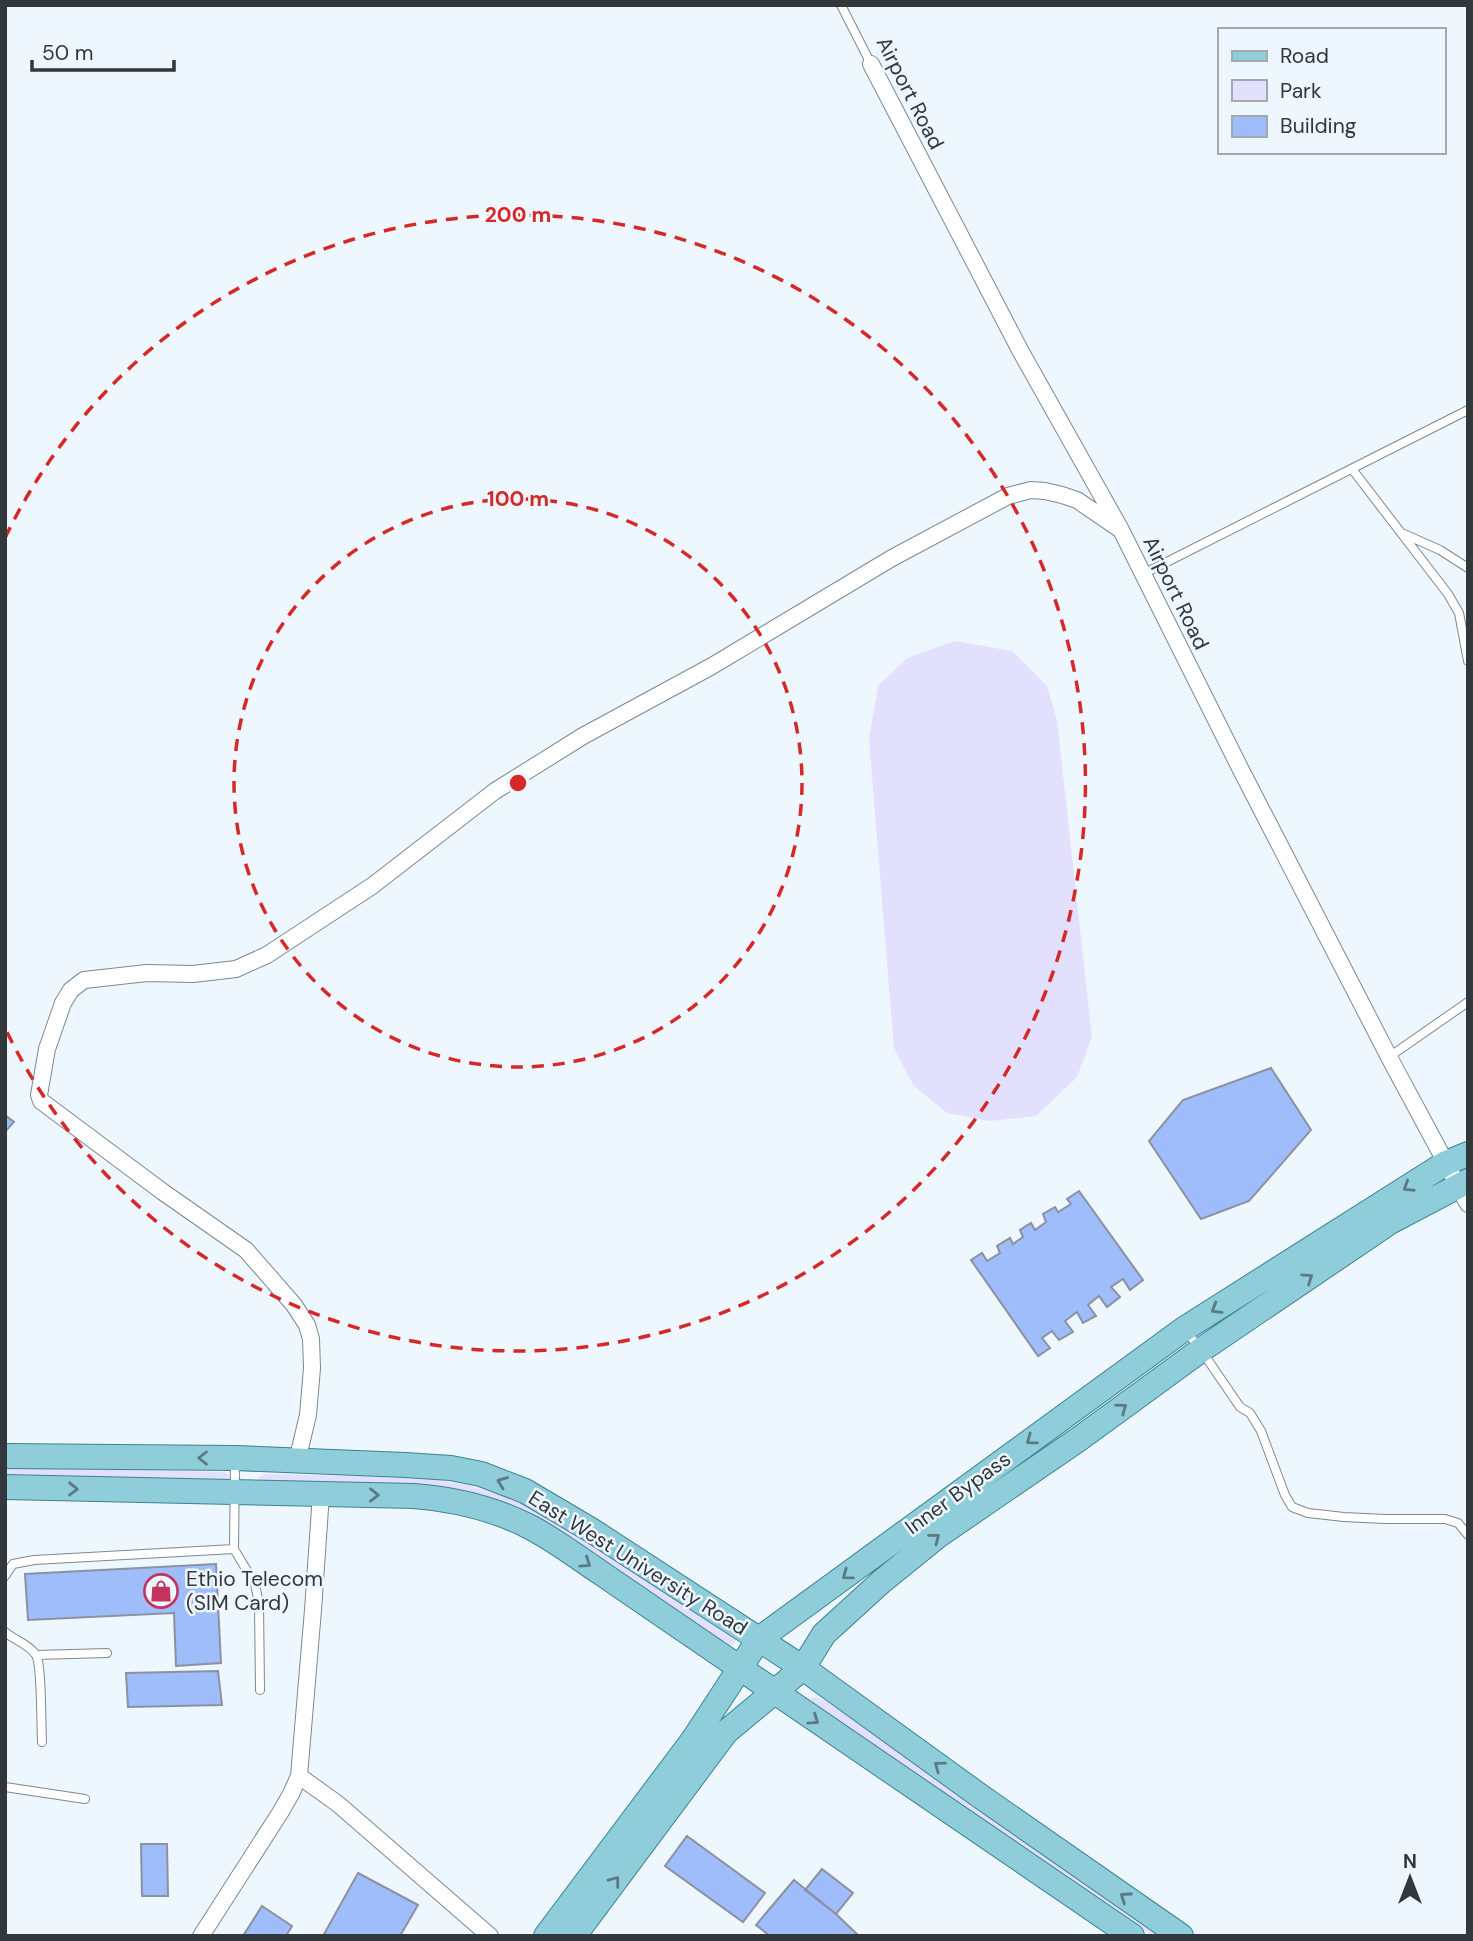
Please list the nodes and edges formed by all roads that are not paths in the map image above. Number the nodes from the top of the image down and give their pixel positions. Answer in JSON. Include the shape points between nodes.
{"nodes":[{"id":1,"x":841,"y":5,"type":"edge"},
{"id":2,"x":871,"y":64,"type":"joint"},
{"id":3,"x":1468,"y":410,"type":"edge"},
{"id":4,"x":1352,"y":469,"type":"junction"},
{"id":5,"x":1121,"y":530,"type":"junction"},
{"id":6,"x":1401,"y":533,"type":"junction"},
{"id":7,"x":1468,"y":568,"type":"edge"},
{"id":8,"x":1143,"y":574,"type":"junction"},
{"id":9,"x":1468,"y":661,"type":"edge"},
{"id":10,"x":1468,"y":1002,"type":"edge"},
{"id":11,"x":1389,"y":1057,"type":"junction"},
{"id":12,"x":1457,"y":1158,"type":"edge"},
{"id":13,"x":1464,"y":1190,"type":"edge"},
{"id":14,"x":1184,"y":1329,"type":"junction"},
{"id":15,"x":1201,"y":1350,"type":"junction"},
{"id":16,"x":5,"y":1456,"type":"edge"},
{"id":17,"x":235,"y":1458,"type":"junction"},
{"id":18,"x":297,"y":1461,"type":"junction"},
{"id":19,"x":5,"y":1487,"type":"edge"},
{"id":20,"x":234,"y":1492,"type":"junction"},
{"id":21,"x":321,"y":1494,"type":"junction"},
{"id":22,"x":1468,"y":1535,"type":"edge"},
{"id":23,"x":234,"y":1549,"type":"junction"},
{"id":24,"x":5,"y":1576,"type":"edge"},
{"id":25,"x":5,"y":1632,"type":"edge"},
{"id":26,"x":759,"y":1639,"type":"junction"},
{"id":27,"x":107,"y":1653,"type":"dead end"},
{"id":28,"x":36,"y":1655,"type":"junction"},
{"id":29,"x":803,"y":1668,"type":"junction"},
{"id":30,"x":739,"y":1669,"type":"junction"},
{"id":31,"x":260,"y":1690,"type":"dead end"},
{"id":32,"x":773,"y":1692,"type":"junction"},
{"id":33,"x":42,"y":1742,"type":"dead end"},
{"id":34,"x":299,"y":1776,"type":"junction"},
{"id":35,"x":5,"y":1787,"type":"edge"},
{"id":36,"x":85,"y":1800,"type":"dead end"},
{"id":37,"x":201,"y":1936,"type":"edge"},
{"id":38,"x":490,"y":1936,"type":"edge"},
{"id":39,"x":546,"y":1936,"type":"edge"},
{"id":40,"x":575,"y":1936,"type":"edge"},
{"id":41,"x":1132,"y":1936,"type":"edge"},
{"id":42,"x":1181,"y":1936,"type":"edge"}],
"edges":[{"from":1,"to":2,"type":"lane","name":"Airport Road"},
{"from":2,"to":5,"type":"street","name":"Airport Road","via":[[1021,352]]},
{"from":3,"to":4,"type":"lane"},
{"from":4,"to":6,"type":"lane"},
{"from":4,"to":8,"type":"lane"},
{"from":5,"to":8,"type":"street","name":"Airport Road"},
{"from":5,"to":18,"type":"street","via":[[1062,495],[1031,490],[1008,496],[583,736],[495,791],[372,886],[267,955],[236,969],[84,980],[71,990],[47,1049],[41,1101],[246,1250],[294,1305],[307,1325],[312,1367],[308,1415]]},
{"from":6,"to":7,"type":"lane"},
{"from":6,"to":9,"type":"lane","via":[[1459,613]]},
{"from":8,"to":11,"type":"street","name":"Airport Road"},
{"from":10,"to":11,"type":"lane"},
{"from":11,"to":12,"type":"street","name":"Airport Road"},
{"from":12,"to":13,"type":"street","name":"Airport Road"},
{"from":12,"to":14,"type":"main road","name":"Inner Bypass","one_way":true},
{"from":15,"to":13,"type":"main road","name":"Inner Bypass","one_way":true,"via":[[1390,1222]]},
{"from":14,"to":15,"type":"lane"},
{"from":14,"to":26,"type":"main road","name":"Inner Bypass","one_way":true},
{"from":15,"to":22,"type":"lane","via":[[1261,1431],[1292,1507],[1344,1517],[1445,1519]]},
{"from":29,"to":15,"type":"main road","name":"Inner Bypass","one_way":true,"via":[[824,1634],[939,1535]]},
{"from":17,"to":16,"type":"main road","name":"East West University Road","one_way":true},
{"from":17,"to":18,"type":"main road","name":"East West University Road"},
{"from":17,"to":20,"type":"lane"},
{"from":26,"to":18,"type":"main road","name":"East West University Road","one_way":true,"via":[[591,1530],[525,1491],[481,1474],[451,1468]]},
{"from":19,"to":20,"type":"main road","name":"East West University Road","one_way":true},
{"from":20,"to":21,"type":"main road","name":"East West University Road"},
{"from":20,"to":23,"type":"lane"},
{"from":21,"to":30,"type":"main road","name":"East West University Road","one_way":true,"via":[[440,1498],[516,1521],[550,1539]]},
{"from":21,"to":34,"type":"street"},
{"from":23,"to":24,"type":"lane","via":[[34,1560],[13,1564]]},
{"from":23,"to":31,"type":"lane","via":[[255,1584],[259,1604]]},
{"from":25,"to":28,"type":"lane"},
{"from":26,"to":29,"type":"main road","name":"East West University Road"},
{"from":26,"to":30,"type":"main road","name":"Inner Bypass"},
{"from":27,"to":28,"type":"lane"},
{"from":28,"to":33,"type":"lane"},
{"from":29,"to":32,"type":"main road","name":"Inner Bypass"},
{"from":42,"to":29,"type":"main road","name":"East West University Road","one_way":true},
{"from":30,"to":32,"type":"main road","name":"East West University Road"},
{"from":30,"to":39,"type":"main road","name":"Inner Bypass","via":[[693,1740]]},
{"from":40,"to":32,"type":"main road","name":"Inner Bypass","one_way":true,"via":[[726,1732]]},
{"from":32,"to":41,"type":"main road","name":"East West University Road","one_way":true},
{"from":34,"to":37,"type":"street"},
{"from":34,"to":38,"type":"street","via":[[338,1804]]},
{"from":35,"to":36,"type":"lane"}]}
